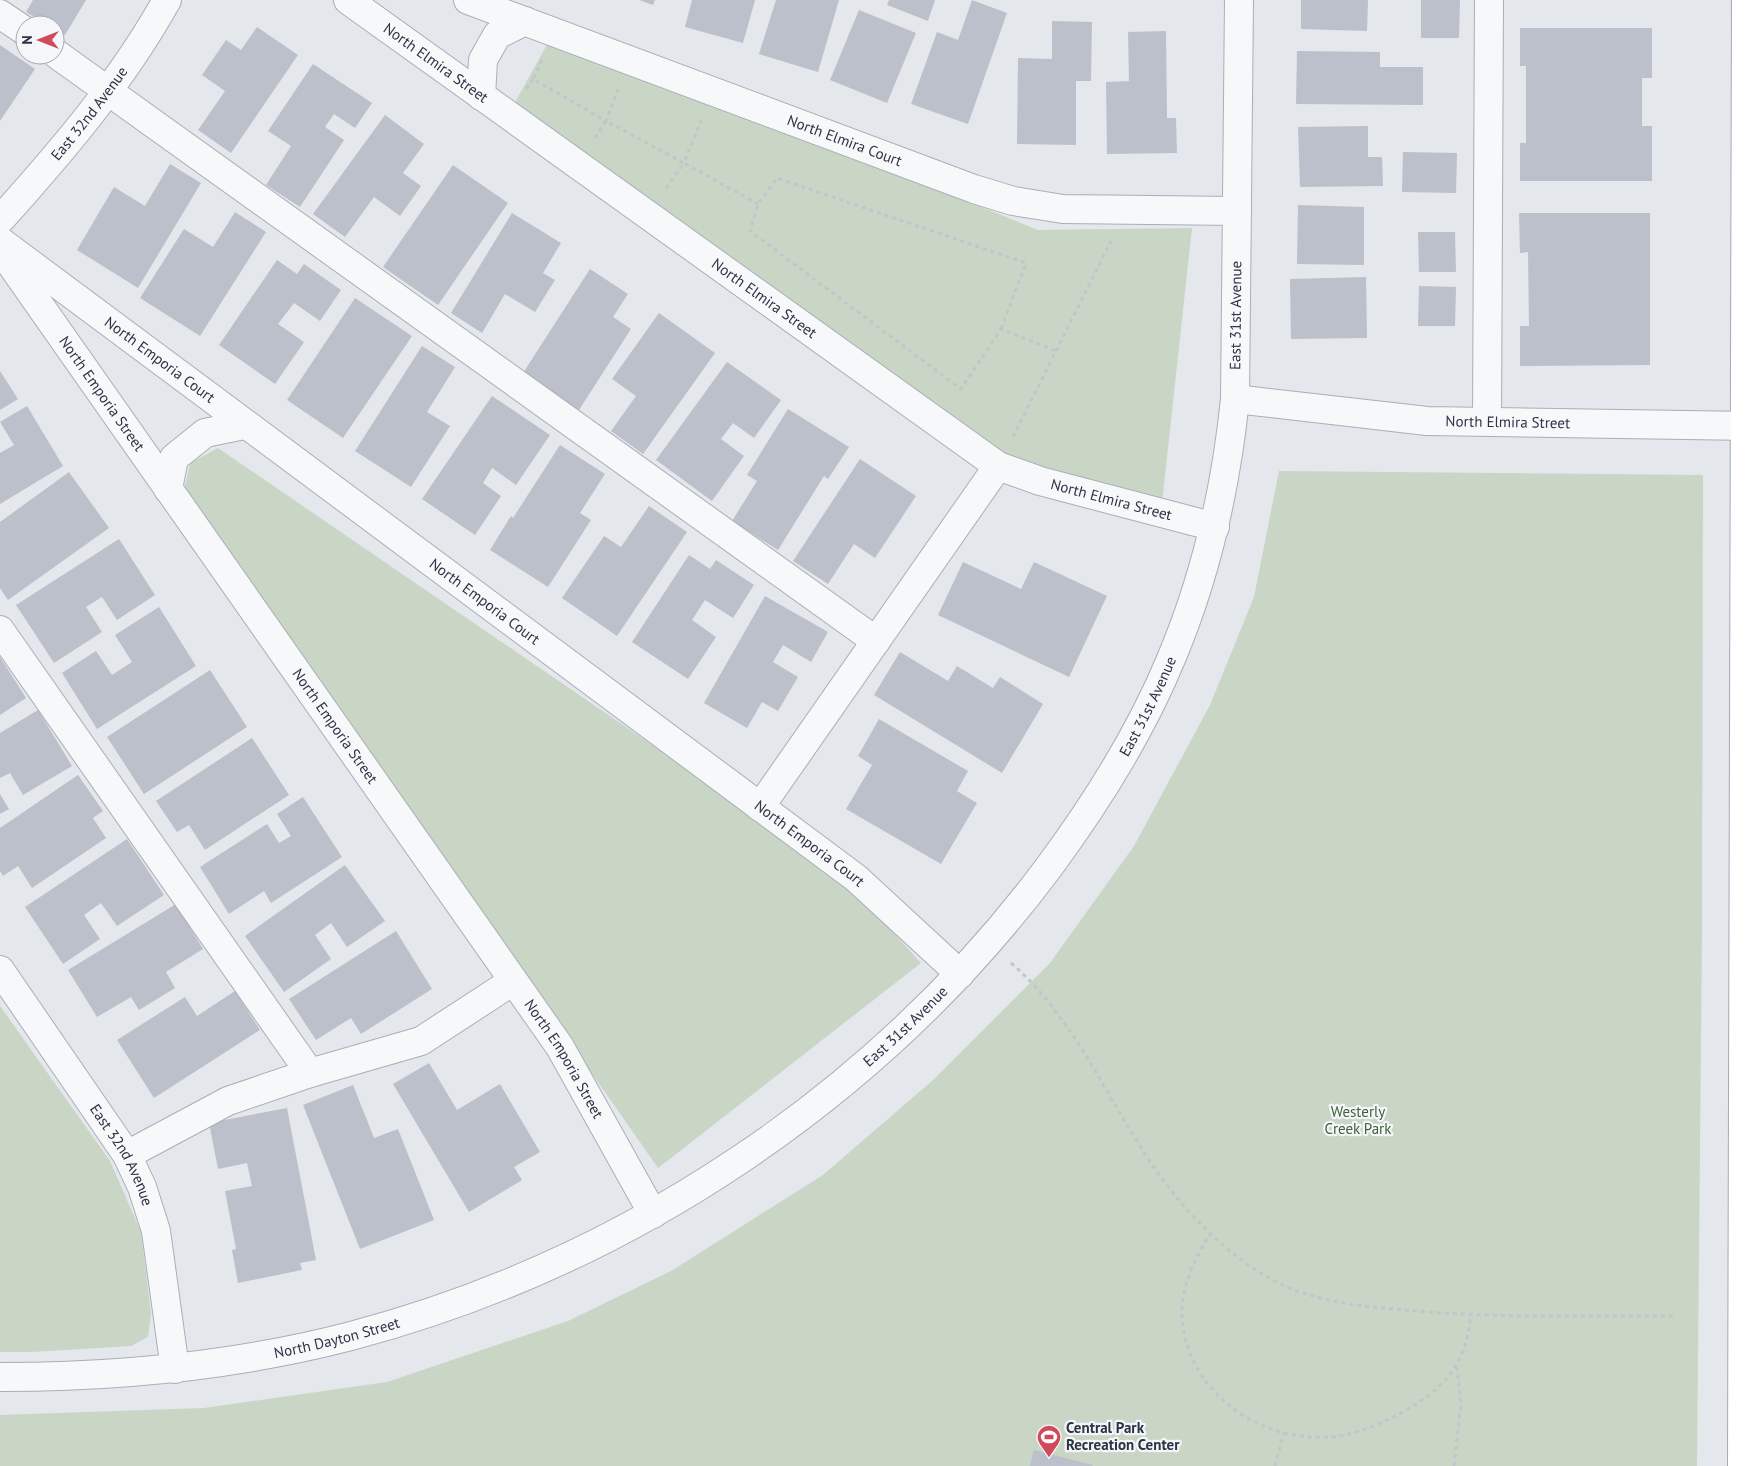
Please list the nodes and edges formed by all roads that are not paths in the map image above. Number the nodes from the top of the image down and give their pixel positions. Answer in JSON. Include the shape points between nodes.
{"nodes":[{"id":1,"x":167,"y":0,"type":"edge"},
{"id":2,"x":348,"y":0,"type":"edge"},
{"id":3,"x":468,"y":0,"type":"edge"},
{"id":4,"x":1239,"y":0,"type":"edge"},
{"id":5,"x":1489,"y":0,"type":"edge"},
{"id":6,"x":1746,"y":0,"type":"edge"},
{"id":7,"x":0,"y":14,"type":"edge"},
{"id":8,"x":524,"y":21,"type":"junction"},
{"id":9,"x":15,"y":24,"type":"edge"},
{"id":10,"x":65,"y":59,"type":"edge"},
{"id":11,"x":109,"y":91,"type":"junction"},
{"id":12,"x":481,"y":96,"type":"junction"},
{"id":13,"x":1237,"y":211,"type":"junction"},
{"id":14,"x":0,"y":220,"type":"edge"},
{"id":15,"x":0,"y":241,"type":"edge"},
{"id":16,"x":0,"y":249,"type":"edge"},
{"id":17,"x":73,"y":296,"type":"junction"},
{"id":18,"x":74,"y":354,"type":"junction"},
{"id":19,"x":1235,"y":399,"type":"junction"},
{"id":20,"x":1487,"y":421,"type":"junction"},
{"id":21,"x":244,"y":425,"type":"junction"},
{"id":22,"x":1747,"y":426,"type":"edge"},
{"id":23,"x":998,"y":466,"type":"junction"},
{"id":24,"x":168,"y":489,"type":"junction"},
{"id":25,"x":1214,"y":527,"type":"junction"},
{"id":26,"x":0,"y":630,"type":"edge"},
{"id":27,"x":876,"y":641,"type":"junction"},
{"id":28,"x":760,"y":807,"type":"junction"},
{"id":29,"x":0,"y":970,"type":"edge"},
{"id":30,"x":960,"y":974,"type":"junction"},
{"id":31,"x":513,"y":981,"type":"junction"},
{"id":32,"x":310,"y":1073,"type":"junction"},
{"id":33,"x":127,"y":1155,"type":"junction"},
{"id":34,"x":653,"y":1214,"type":"junction"},
{"id":35,"x":1746,"y":1265,"type":"edge"},
{"id":36,"x":175,"y":1369,"type":"junction"},
{"id":37,"x":0,"y":1377,"type":"edge"},
{"id":38,"x":1742,"y":1466,"type":"edge"}],
"edges":[{"from":1,"to":11,"type":"street","name":"East 32nd Avenue"},
{"from":2,"to":12,"type":"street","name":"North Elmira Street"},
{"from":3,"to":8,"type":"street","name":"North Elmira Court"},
{"from":4,"to":13,"type":"street","name":"East 31st Avenue"},
{"from":5,"to":20,"type":"street"},
{"from":6,"to":22,"type":"main road"},
{"from":7,"to":9,"type":"street"},
{"from":8,"to":12,"type":"street","via":[[497,35],[483,60]]},
{"from":8,"to":13,"type":"street","name":"North Elmira Court","via":[[1013,201],[1063,208]]},
{"from":10,"to":11,"type":"street"},
{"from":11,"to":14,"type":"street","name":"East 32nd Avenue","via":[[58,156]]},
{"from":11,"to":27,"type":"street"},
{"from":12,"to":23,"type":"street","name":"North Elmira Street"},
{"from":13,"to":19,"type":"street","name":"East 31st Avenue"},
{"from":15,"to":17,"type":"street","name":"North Emporia Court"},
{"from":16,"to":18,"type":"street","name":"North Emporia Street"},
{"from":17,"to":18,"type":"street"},
{"from":17,"to":21,"type":"street","name":"North Emporia Court"},
{"from":18,"to":24,"type":"street","name":"North Emporia Street"},
{"from":19,"to":20,"type":"street","name":"North Elmira Street","via":[[1427,421]]},
{"from":19,"to":25,"type":"street","name":"East 31st Avenue","via":[[1230,446]]},
{"from":20,"to":22,"type":"street","name":"North Elmira Street"},
{"from":21,"to":24,"type":"street","via":[[206,433],[174,458]]},
{"from":21,"to":28,"type":"street","name":"North Emporia Court"},
{"from":22,"to":35,"type":"main road","via":[[1742,954]]},
{"from":23,"to":25,"type":"street","name":"North Elmira Street","via":[[1040,481]]},
{"from":23,"to":27,"type":"street"},
{"from":24,"to":31,"type":"street","name":"North Emporia Street"},
{"from":25,"to":30,"type":"street","name":"East 31st Avenue","via":[[1171,659],[1137,731],[1088,814],[1019,907]]},
{"from":26,"to":32,"type":"street"},
{"from":27,"to":28,"type":"street"},
{"from":28,"to":30,"type":"street","name":"North Emporia Court","via":[[856,878]]},
{"from":29,"to":33,"type":"street","name":"East 32nd Avenue"},
{"from":30,"to":34,"type":"street","name":"East 31st Avenue","via":[[873,1058],[803,1116],[730,1167]]},
{"from":31,"to":32,"type":"street","via":[[421,1041]]},
{"from":31,"to":34,"type":"street","name":"North Emporia Street","via":[[560,1047]]},
{"from":32,"to":33,"type":"street","via":[[228,1101]]},
{"from":33,"to":36,"type":"street","name":"East 32nd Avenue","via":[[142,1187],[156,1231]]},
{"from":34,"to":36,"type":"street","name":"North Dayton Street","via":[[562,1260],[458,1302],[351,1336],[242,1360]]},
{"from":35,"to":38,"type":"main road"},
{"from":36,"to":37,"type":"street","name":"North Dayton Street","via":[[83,1377]]}]}
